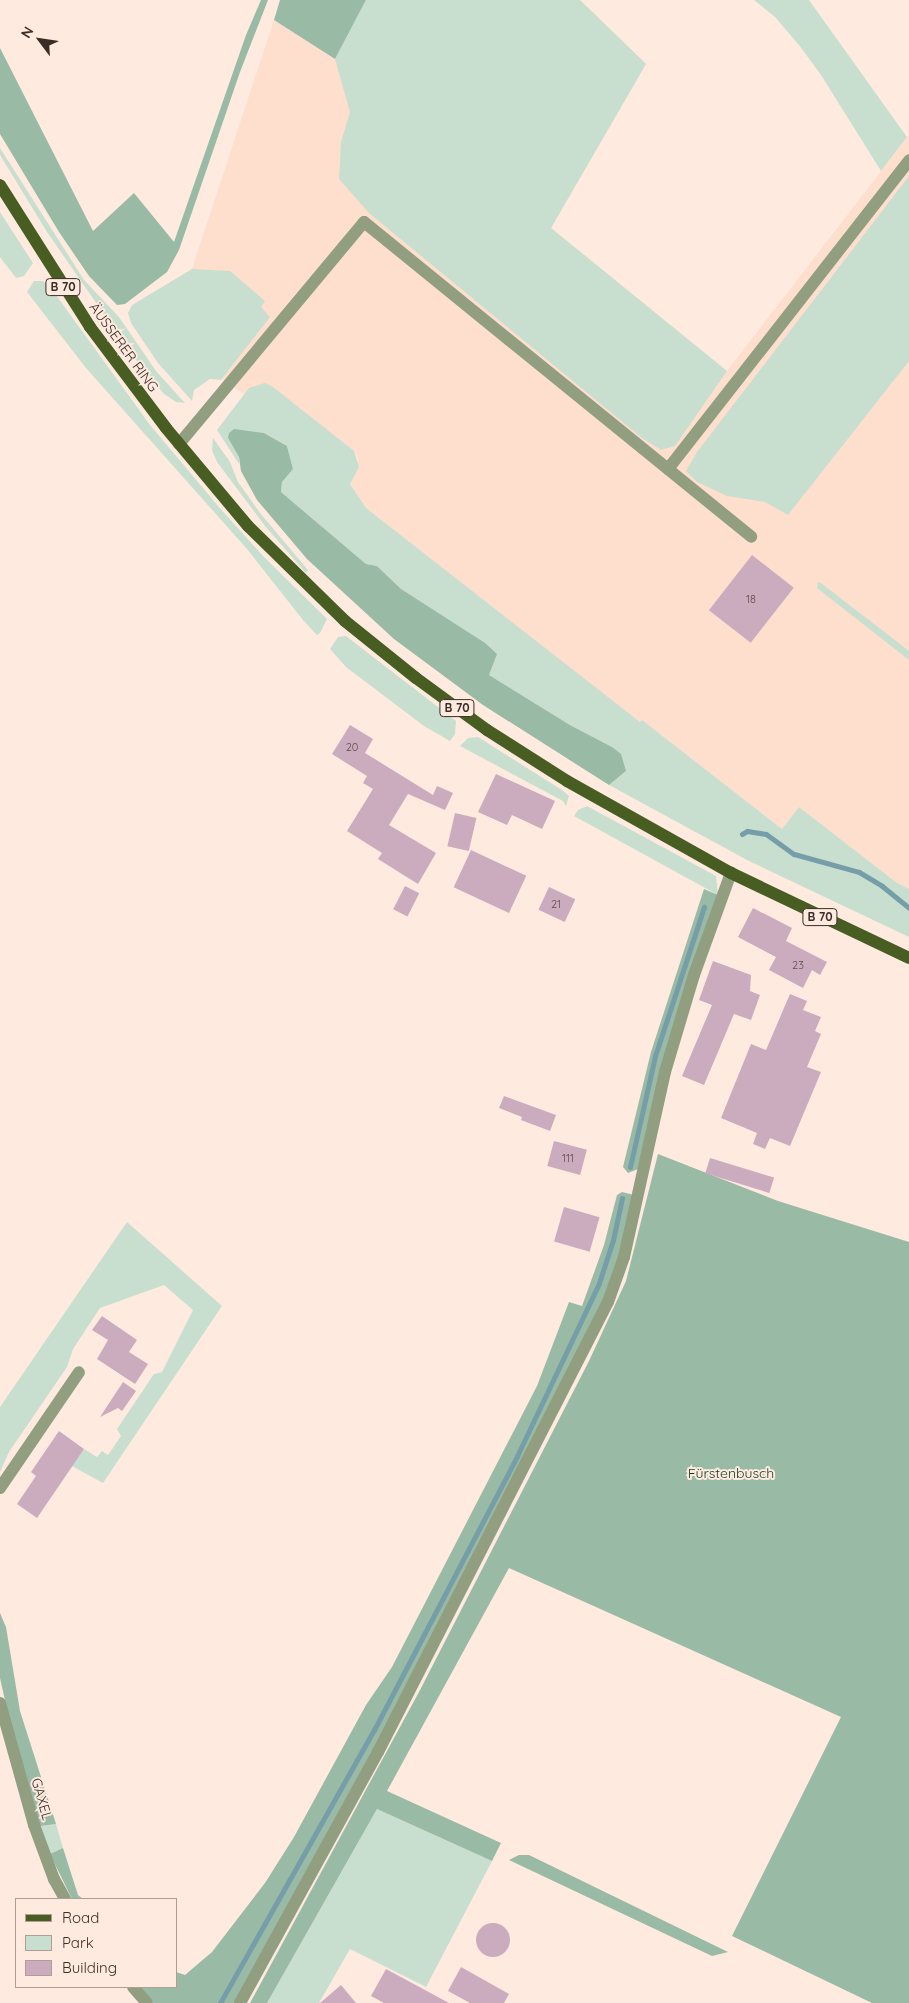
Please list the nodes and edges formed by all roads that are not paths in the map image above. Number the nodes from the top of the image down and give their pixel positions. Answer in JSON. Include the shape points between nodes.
{"nodes":[{"id":1,"x":909,"y":160,"type":"edge"},
{"id":2,"x":0,"y":185,"type":"edge"},
{"id":3,"x":180,"y":444,"type":"junction"},
{"id":4,"x":668,"y":469,"type":"junction"},
{"id":5,"x":751,"y":537,"type":"dead end"},
{"id":6,"x":732,"y":873,"type":"junction"},
{"id":7,"x":909,"y":958,"type":"edge"},
{"id":8,"x":79,"y":1372,"type":"dead end"},
{"id":9,"x":0,"y":1488,"type":"edge"},
{"id":10,"x":0,"y":1703,"type":"edge"},
{"id":11,"x":64,"y":1898,"type":"edge"},
{"id":12,"x":135,"y":1988,"type":"edge"},
{"id":13,"x":147,"y":2003,"type":"edge"},
{"id":14,"x":240,"y":2003,"type":"edge"}],
"edges":[{"from":1,"to":4,"type":"street"},
{"from":2,"to":3,"type":"main road","name":"ÄUSSERER RING","number":"B 70","via":[[90,327]]},
{"from":3,"to":4,"type":"street","via":[[364,222]]},
{"from":3,"to":6,"type":"main road","name":"ÄUSSERER RING","number":"B 70","via":[[220,493],[299,578],[345,621],[416,678],[487,730],[567,781]]},
{"from":4,"to":5,"type":"street"},
{"from":6,"to":7,"type":"main road","number":"B 70"},
{"from":6,"to":14,"type":"street","via":[[694,975],[665,1072],[624,1257],[608,1302],[391,1727]]},
{"from":8,"to":9,"type":"street"},
{"from":10,"to":11,"type":"street","name":"GAXEL","via":[[34,1825]]},
{"from":12,"to":13,"type":"street"}]}
